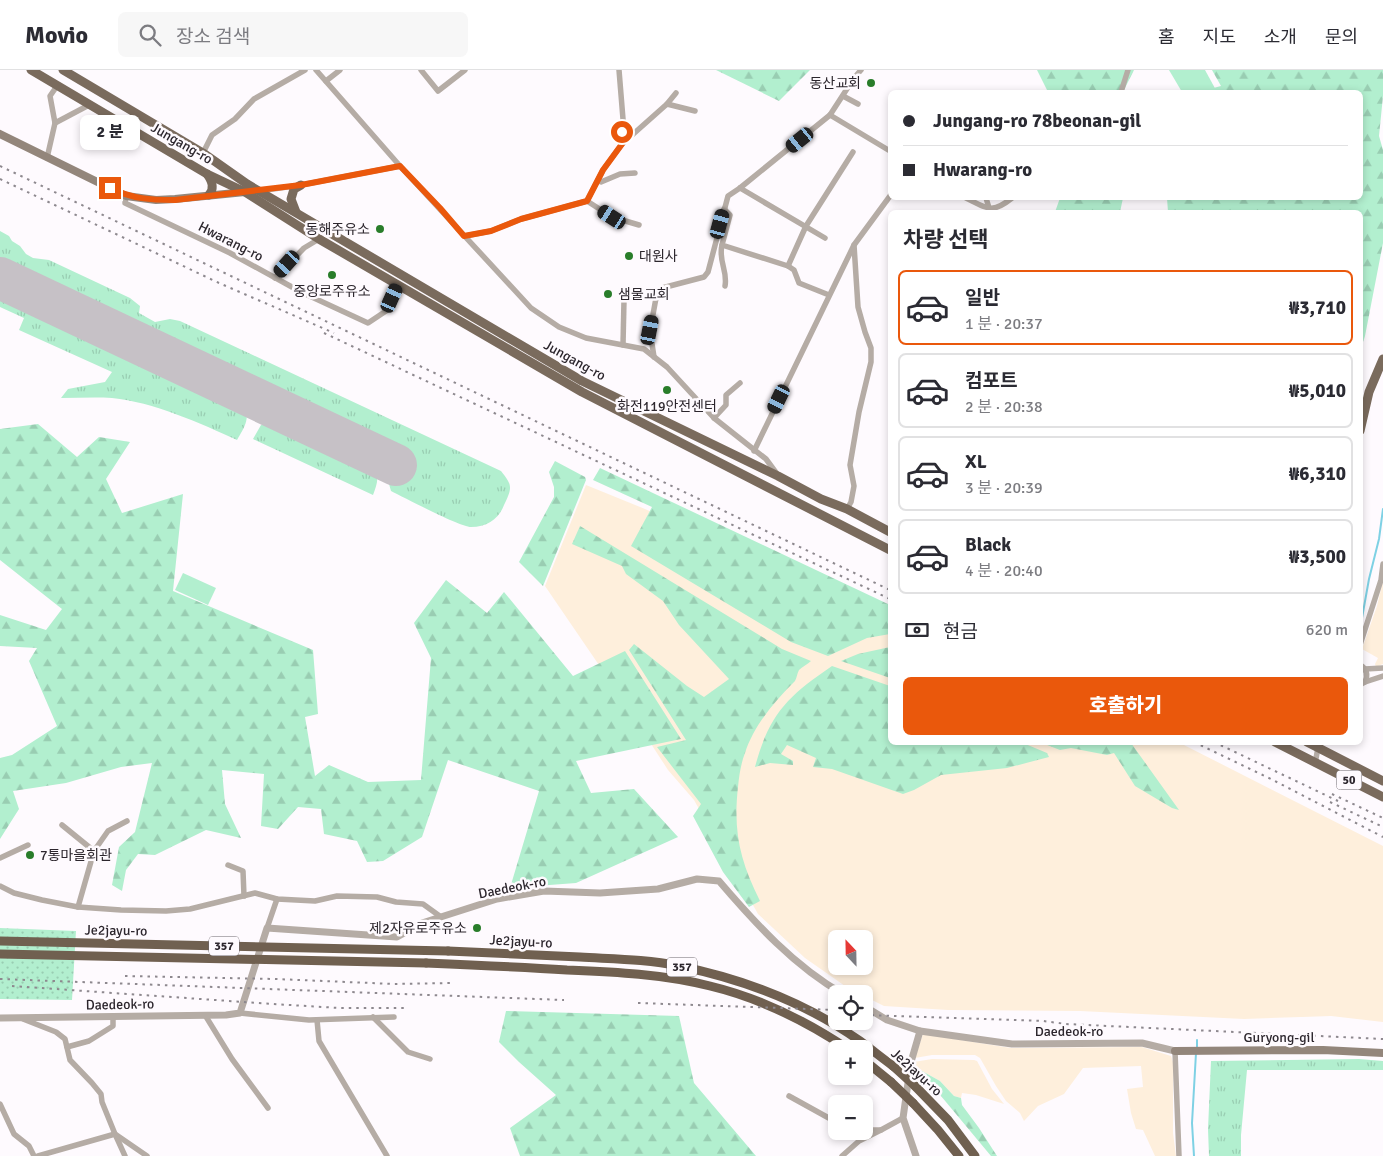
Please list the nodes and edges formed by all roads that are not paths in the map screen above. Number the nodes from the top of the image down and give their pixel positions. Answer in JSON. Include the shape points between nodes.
{"nodes":[{"id":1,"x":31,"y":70,"type":"edge"},
{"id":2,"x":63,"y":70,"type":"edge"},
{"id":3,"x":306,"y":70,"type":"edge"},
{"id":4,"x":316,"y":70,"type":"edge"},
{"id":5,"x":340,"y":70,"type":"edge"},
{"id":6,"x":421,"y":70,"type":"edge"},
{"id":7,"x":465,"y":70,"type":"edge"},
{"id":8,"x":619,"y":70,"type":"edge"},
{"id":9,"x":861,"y":70,"type":"edge"},
{"id":10,"x":1128,"y":70,"type":"edge"},
{"id":11,"x":326,"y":81,"type":"junction"},
{"id":12,"x":57,"y":86,"type":"junction"},
{"id":13,"x":1122,"y":90,"type":"edge"},
{"id":14,"x":676,"y":93,"type":"dead end"},
{"id":15,"x":843,"y":96,"type":"junction"},
{"id":16,"x":89,"y":104,"type":"junction"},
{"id":17,"x":667,"y":104,"type":"junction"},
{"id":18,"x":858,"y":104,"type":"dead end"},
{"id":19,"x":695,"y":111,"type":"dead end"},
{"id":20,"x":830,"y":115,"type":"junction"},
{"id":21,"x":55,"y":122,"type":"junction"},
{"id":22,"x":0,"y":134,"type":"edge"},
{"id":23,"x":622,"y":144,"type":"junction"},
{"id":24,"x":888,"y":150,"type":"edge"},
{"id":25,"x":853,"y":152,"type":"dead end"},
{"id":26,"x":203,"y":153,"type":"junction"},
{"id":27,"x":47,"y":158,"type":"junction"},
{"id":28,"x":400,"y":166,"type":"junction"},
{"id":29,"x":635,"y":173,"type":"dead end"},
{"id":30,"x":207,"y":174,"type":"junction"},
{"id":31,"x":598,"y":180,"type":"junction"},
{"id":32,"x":301,"y":185,"type":"junction"},
{"id":33,"x":740,"y":188,"type":"junction"},
{"id":34,"x":260,"y":191,"type":"junction"},
{"id":35,"x":245,"y":192,"type":"junction"},
{"id":36,"x":209,"y":195,"type":"junction"},
{"id":37,"x":126,"y":196,"type":"junction"},
{"id":38,"x":888,"y":199,"type":"edge"},
{"id":39,"x":970,"y":200,"type":"edge"},
{"id":40,"x":1010,"y":200,"type":"edge"},
{"id":41,"x":587,"y":201,"type":"junction"},
{"id":42,"x":724,"y":208,"type":"junction"},
{"id":43,"x":988,"y":210,"type":"edge"},
{"id":44,"x":993,"y":210,"type":"edge"},
{"id":45,"x":296,"y":212,"type":"junction"},
{"id":46,"x":639,"y":224,"type":"dead end"},
{"id":47,"x":806,"y":226,"type":"junction"},
{"id":48,"x":464,"y":236,"type":"junction"},
{"id":49,"x":825,"y":238,"type":"dead end"},
{"id":50,"x":319,"y":239,"type":"junction"},
{"id":51,"x":722,"y":245,"type":"junction"},
{"id":52,"x":854,"y":246,"type":"junction"},
{"id":53,"x":788,"y":266,"type":"junction"},
{"id":54,"x":275,"y":278,"type":"junction"},
{"id":55,"x":398,"y":285,"type":"junction"},
{"id":56,"x":725,"y":286,"type":"dead end"},
{"id":57,"x":829,"y":295,"type":"junction"},
{"id":58,"x":624,"y":300,"type":"dead end"},
{"id":59,"x":623,"y":345,"type":"junction"},
{"id":60,"x":654,"y":357,"type":"junction"},
{"id":61,"x":1383,"y":359,"type":"edge"},
{"id":62,"x":740,"y":383,"type":"dead end"},
{"id":63,"x":714,"y":418,"type":"junction"},
{"id":64,"x":1363,"y":418,"type":"edge"},
{"id":65,"x":754,"y":451,"type":"junction"},
{"id":66,"x":778,"y":476,"type":"junction"},
{"id":67,"x":847,"y":509,"type":"junction"},
{"id":68,"x":888,"y":531,"type":"edge"},
{"id":69,"x":888,"y":549,"type":"edge"},
{"id":70,"x":1383,"y":564,"type":"edge"},
{"id":71,"x":1363,"y":635,"type":"edge"},
{"id":72,"x":1363,"y":667,"type":"edge"},
{"id":73,"x":1383,"y":668,"type":"edge"},
{"id":74,"x":1383,"y":676,"type":"edge"},
{"id":75,"x":1363,"y":683,"type":"edge"},
{"id":76,"x":1363,"y":684,"type":"edge"},
{"id":77,"x":1280,"y":745,"type":"edge"},
{"id":78,"x":1319,"y":746,"type":"edge"},
{"id":79,"x":1315,"y":764,"type":"junction"},
{"id":80,"x":1383,"y":780,"type":"edge"},
{"id":81,"x":1383,"y":797,"type":"edge"},
{"id":82,"x":127,"y":821,"type":"dead end"},
{"id":83,"x":62,"y":825,"type":"dead end"},
{"id":84,"x":28,"y":844,"type":"dead end"},
{"id":85,"x":94,"y":851,"type":"junction"},
{"id":86,"x":0,"y":858,"type":"edge"},
{"id":87,"x":228,"y":865,"type":"dead end"},
{"id":88,"x":0,"y":886,"type":"edge"},
{"id":89,"x":244,"y":896,"type":"junction"},
{"id":90,"x":277,"y":899,"type":"junction"},
{"id":91,"x":78,"y":907,"type":"junction"},
{"id":92,"x":441,"y":917,"type":"junction"},
{"id":93,"x":267,"y":928,"type":"junction"},
{"id":94,"x":0,"y":941,"type":"edge"},
{"id":95,"x":0,"y":954,"type":"edge"},
{"id":96,"x":830,"y":985,"type":"edge"},
{"id":97,"x":873,"y":1011,"type":"edge"},
{"id":98,"x":240,"y":1013,"type":"junction"},
{"id":99,"x":205,"y":1015,"type":"junction"},
{"id":100,"x":113,"y":1017,"type":"junction"},
{"id":101,"x":374,"y":1017,"type":"junction"},
{"id":102,"x":394,"y":1017,"type":"dead end"},
{"id":103,"x":0,"y":1018,"type":"edge"},
{"id":104,"x":21,"y":1018,"type":"junction"},
{"id":105,"x":317,"y":1020,"type":"junction"},
{"id":106,"x":920,"y":1031,"type":"junction"},
{"id":107,"x":833,"y":1040,"type":"edge"},
{"id":108,"x":67,"y":1047,"type":"junction"},
{"id":109,"x":1177,"y":1051,"type":"junction"},
{"id":110,"x":1383,"y":1053,"type":"edge"},
{"id":111,"x":430,"y":1059,"type":"dead end"},
{"id":112,"x":873,"y":1067,"type":"edge"},
{"id":113,"x":789,"y":1096,"type":"dead end"},
{"id":114,"x":0,"y":1104,"type":"edge"},
{"id":115,"x":268,"y":1108,"type":"dead end"},
{"id":116,"x":828,"y":1118,"type":"edge"},
{"id":117,"x":903,"y":1118,"type":"junction"},
{"id":118,"x":873,"y":1130,"type":"edge"},
{"id":119,"x":882,"y":1130,"type":"junction"},
{"id":120,"x":116,"y":1134,"type":"junction"},
{"id":121,"x":36,"y":1156,"type":"edge"},
{"id":122,"x":124,"y":1156,"type":"edge"},
{"id":123,"x":147,"y":1156,"type":"edge"},
{"id":124,"x":387,"y":1156,"type":"edge"},
{"id":125,"x":842,"y":1156,"type":"edge"},
{"id":126,"x":916,"y":1156,"type":"edge"},
{"id":127,"x":959,"y":1156,"type":"edge"},
{"id":128,"x":975,"y":1156,"type":"edge"},
{"id":129,"x":1179,"y":1156,"type":"edge"}],
"edges":[{"from":1,"to":12,"type":"main road","name":"Jungang-ro"},
{"from":2,"to":26,"type":"main road","name":"Jungang-ro"},
{"from":3,"to":26,"type":"street","name":"Jungang-ro","via":[[254,99],[235,119],[212,135]]},
{"from":4,"to":11,"type":"street"},
{"from":5,"to":11,"type":"street"},
{"from":6,"to":7,"type":"street","via":[[438,91]]},
{"from":8,"to":23,"type":"street"},
{"from":9,"to":15,"type":"street"},
{"from":10,"to":13,"type":"street"},
{"from":11,"to":28,"type":"street"},
{"from":12,"to":16,"type":"main road","name":"Jungang-ro"},
{"from":12,"to":21,"type":"street","via":[[50,96]]},
{"from":14,"to":17,"type":"street"},
{"from":15,"to":18,"type":"street"},
{"from":15,"to":20,"type":"street"},
{"from":16,"to":21,"type":"street"},
{"from":16,"to":30,"type":"main road","name":"Jungang-ro"},
{"from":17,"to":19,"type":"street"},
{"from":17,"to":23,"type":"street"},
{"from":20,"to":24,"type":"street"},
{"from":20,"to":33,"type":"street"},
{"from":21,"to":27,"type":"street"},
{"from":22,"to":27,"type":"main road","name":"Hwarang-ro"},
{"from":23,"to":31,"type":"street"},
{"from":25,"to":47,"type":"street"},
{"from":26,"to":34,"type":"main road","name":"Jungang-ro"},
{"from":27,"to":37,"type":"main road","name":"Hwarang-ro"},
{"from":28,"to":32,"type":"street"},
{"from":28,"to":48,"type":"street"},
{"from":29,"to":31,"type":"street"},
{"from":30,"to":35,"type":"main road","name":"Jungang-ro"},
{"from":30,"to":36,"type":"main road","via":[[213,187]]},
{"from":31,"to":41,"type":"street"},
{"from":32,"to":34,"type":"street"},
{"from":32,"to":45,"type":"main road","via":[[294,190],[291,199]]},
{"from":33,"to":42,"type":"street","via":[[728,196]]},
{"from":33,"to":47,"type":"street"},
{"from":34,"to":35,"type":"main road","name":"Hwarang-ro"},
{"from":34,"to":45,"type":"main road","name":"Jungang-ro"},
{"from":35,"to":36,"type":"main road","name":"Hwarang-ro"},
{"from":35,"to":50,"type":"main road","name":"Jungang-ro"},
{"from":36,"to":37,"type":"main road","name":"Hwarang-ro","via":[[175,200]]},
{"from":37,"to":54,"type":"street","name":"Hwarang-ro","via":[[125,203]]},
{"from":38,"to":52,"type":"street"},
{"from":39,"to":43,"type":"street"},
{"from":40,"to":44,"type":"street"},
{"from":41,"to":46,"type":"street","via":[[612,217]]},
{"from":41,"to":48,"type":"street","via":[[521,219],[491,231]]},
{"from":42,"to":51,"type":"street","via":[[730,215]]},
{"from":42,"to":60,"type":"street","via":[[708,272],[704,277],[662,288],[656,298],[650,330]]},
{"from":45,"to":66,"type":"main road","name":"Jungang-ro","via":[[582,381]]},
{"from":47,"to":49,"type":"street"},
{"from":47,"to":53,"type":"street"},
{"from":48,"to":59,"type":"street","via":[[531,308],[559,327],[586,338]]},
{"from":50,"to":54,"type":"street","via":[[304,248]]},
{"from":50,"to":55,"type":"main road","name":"Jungang-ro"},
{"from":51,"to":53,"type":"street"},
{"from":51,"to":56,"type":"street","via":[[720,255]]},
{"from":52,"to":57,"type":"street"},
{"from":52,"to":67,"type":"street","via":[[858,307],[871,355],[850,465],[854,486]]},
{"from":53,"to":57,"type":"street","via":[[794,270],[799,282]]},
{"from":54,"to":55,"type":"street","name":"Hwarang-ro","via":[[368,323],[386,311]]},
{"from":55,"to":69,"type":"main road","name":"Jungang-ro","via":[[582,392]]},
{"from":57,"to":65,"type":"street"},
{"from":58,"to":59,"type":"street"},
{"from":59,"to":60,"type":"street","via":[[644,349]]},
{"from":60,"to":63,"type":"street"},
{"from":61,"to":64,"type":"main road","via":[[1369,392]]},
{"from":62,"to":63,"type":"street","via":[[726,395],[726,405]]},
{"from":63,"to":65,"type":"street"},
{"from":65,"to":66,"type":"street","via":[[766,459]]},
{"from":66,"to":67,"type":"main road","name":"Jungang-ro"},
{"from":67,"to":68,"type":"main road","name":"Jungang-ro"},
{"from":70,"to":71,"type":"street"},
{"from":72,"to":73,"type":"street"},
{"from":72,"to":75,"type":"street","via":[[1367,678]]},
{"from":74,"to":76,"type":"street"},
{"from":77,"to":79,"type":"main road"},
{"from":78,"to":79,"type":"street"},
{"from":78,"to":80,"type":"main road","number":"50"},
{"from":79,"to":81,"type":"main road","number":"50"},
{"from":82,"to":85,"type":"street","via":[[108,831]]},
{"from":83,"to":85,"type":"street"},
{"from":84,"to":86,"type":"street"},
{"from":85,"to":91,"type":"street"},
{"from":87,"to":89,"type":"street","via":[[243,871]]},
{"from":88,"to":91,"type":"street","via":[[14,893]]},
{"from":89,"to":90,"type":"street","via":[[255,893]]},
{"from":89,"to":91,"type":"street","via":[[166,911]]},
{"from":90,"to":92,"type":"street","via":[[315,902],[337,896],[377,897],[423,904]]},
{"from":90,"to":93,"type":"street"},
{"from":92,"to":93,"type":"street","name":"Daedeok-ro","via":[[397,937]]},
{"from":92,"to":96,"type":"street","name":"Daedeok-ro","via":[[497,899],[544,891],[600,893],[658,889],[697,879],[718,881],[796,961]]},
{"from":93,"to":98,"type":"street"},
{"from":94,"to":128,"type":"highway","name":"Je2jayu-ro","number":"357","bridge":true,"via":[[448,951],[638,960],[677,965],[759,988],[831,1022],[860,1040],[915,1086],[948,1120]]},
{"from":95,"to":107,"type":"highway","name":"Je2jayu-ro","number":"357","bridge":true,"via":[[426,963],[634,973],[720,988],[799,1019]]},
{"from":97,"to":106,"type":"street","name":"Daedeok-ro"},
{"from":98,"to":99,"type":"street","name":"Daedeok-ro"},
{"from":98,"to":105,"type":"street","name":"Daedeok-ro"},
{"from":99,"to":100,"type":"street","name":"Daedeok-ro"},
{"from":99,"to":115,"type":"street"},
{"from":100,"to":104,"type":"street","name":"Daedeok-ro"},
{"from":100,"to":108,"type":"street","via":[[113,1026]]},
{"from":101,"to":102,"type":"street","name":"Daedeok-ro"},
{"from":101,"to":105,"type":"street","name":"Daedeok-ro"},
{"from":101,"to":111,"type":"street","via":[[408,1052]]},
{"from":103,"to":104,"type":"street","name":"Daedeok-ro"},
{"from":104,"to":108,"type":"street","via":[[56,1032],[65,1039]]},
{"from":105,"to":124,"type":"street","via":[[319,1041]]},
{"from":106,"to":109,"type":"street","name":"Daedeok-ro","via":[[1012,1044],[1142,1043]]},
{"from":106,"to":117,"type":"street","via":[[911,1062]]},
{"from":108,"to":120,"type":"street","via":[[70,1060],[101,1094]]},
{"from":109,"to":110,"type":"main road","name":"Guryong-gil"},
{"from":109,"to":129,"type":"street"},
{"from":112,"to":127,"type":"highway","name":"Je2jayu-ro","bridge":true,"via":[[914,1103]]},
{"from":113,"to":116,"type":"street"},
{"from":114,"to":121,"type":"street","via":[[14,1134]]},
{"from":117,"to":119,"type":"street"},
{"from":117,"to":126,"type":"street"},
{"from":118,"to":119,"type":"street"},
{"from":119,"to":125,"type":"street","via":[[859,1141]]},
{"from":120,"to":121,"type":"street"},
{"from":120,"to":122,"type":"street"},
{"from":120,"to":123,"type":"street"}]}
